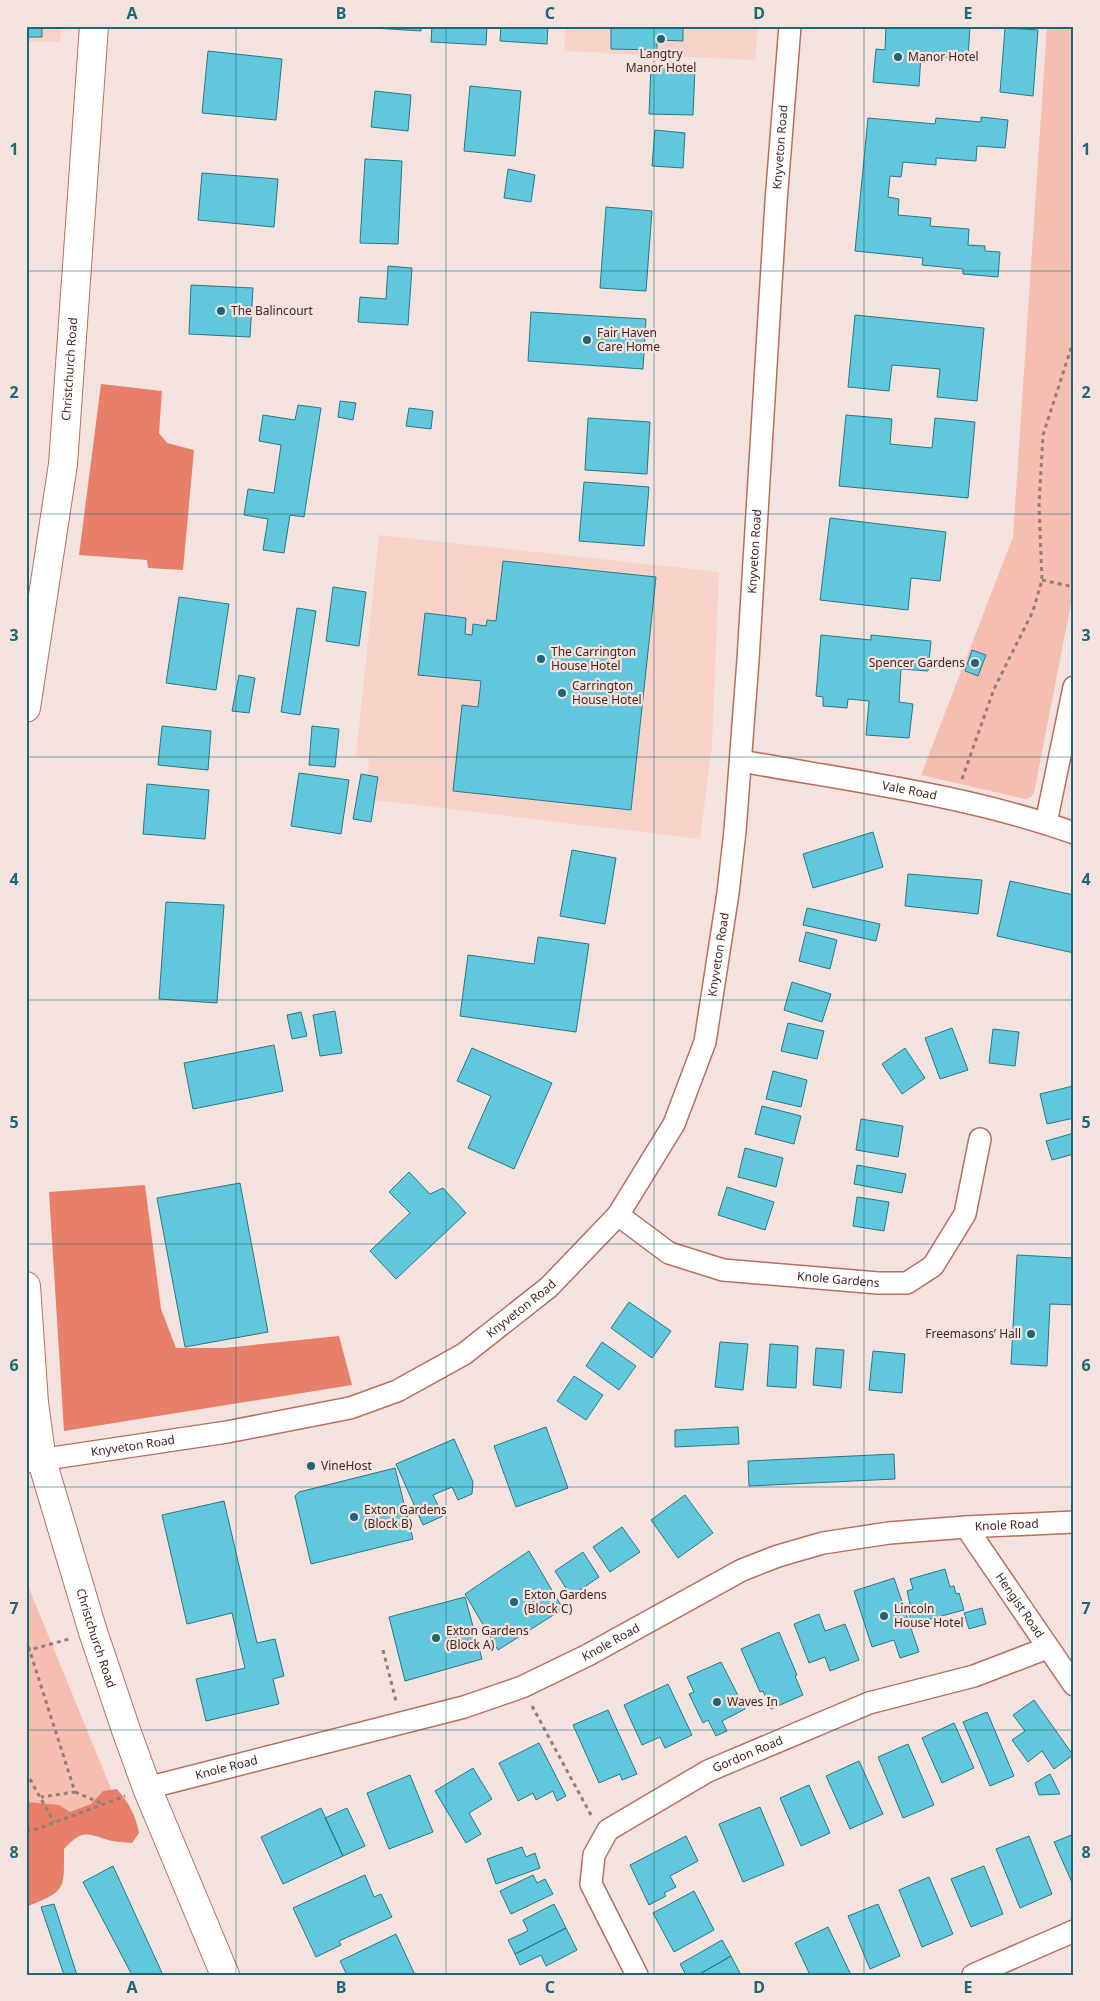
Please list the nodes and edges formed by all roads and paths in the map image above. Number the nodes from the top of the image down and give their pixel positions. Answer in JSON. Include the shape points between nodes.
{"nodes":[{"id":1,"x":94,"y":26,"type":"edge"},
{"id":2,"x":790,"y":26,"type":"edge"},
{"id":3,"x":1074,"y":339,"type":"edge"},
{"id":4,"x":1042,"y":580,"type":"junction"},
{"id":5,"x":1074,"y":587,"type":"edge"},
{"id":6,"x":1074,"y":687,"type":"edge"},
{"id":7,"x":26,"y":708,"type":"edge"},
{"id":8,"x":741,"y":761,"type":"junction"},
{"id":9,"x":955,"y":800,"type":"junction"},
{"id":10,"x":1046,"y":823,"type":"junction"},
{"id":11,"x":1074,"y":834,"type":"edge"},
{"id":12,"x":980,"y":1139,"type":"dead end"},
{"id":13,"x":618,"y":1215,"type":"junction"},
{"id":14,"x":26,"y":1286,"type":"edge"},
{"id":15,"x":34,"y":1461,"type":"edge"},
{"id":16,"x":1074,"y":1522,"type":"edge"},
{"id":17,"x":966,"y":1527,"type":"junction"},
{"id":18,"x":94,"y":1632,"type":"junction"},
{"id":19,"x":26,"y":1639,"type":"edge"},
{"id":20,"x":1047,"y":1648,"type":"junction"},
{"id":21,"x":28,"y":1650,"type":"edge"},
{"id":22,"x":383,"y":1650,"type":"dead end"},
{"id":23,"x":1074,"y":1685,"type":"edge"},
{"id":24,"x":522,"y":1687,"type":"junction"},
{"id":25,"x":401,"y":1723,"type":"junction"},
{"id":26,"x":26,"y":1772,"type":"edge"},
{"id":27,"x":147,"y":1788,"type":"junction"},
{"id":28,"x":75,"y":1792,"type":"junction"},
{"id":29,"x":41,"y":1797,"type":"junction"},
{"id":30,"x":104,"y":1804,"type":"junction"},
{"id":31,"x":54,"y":1822,"type":"junction"},
{"id":32,"x":26,"y":1830,"type":"edge"},
{"id":33,"x":603,"y":1837,"type":"junction"},
{"id":34,"x":1074,"y":1931,"type":"edge"},
{"id":35,"x":225,"y":1975,"type":"edge"},
{"id":36,"x":637,"y":1975,"type":"edge"},
{"id":37,"x":973,"y":1975,"type":"edge"}],
"edges":[{"from":1,"to":7,"type":"main road","name":"Christchurch Road","via":[[63,464]]},
{"from":2,"to":8,"type":"street","name":"Knyveton Road"},
{"from":3,"to":4,"type":"path","via":[[1043,435],[1038,505]]},
{"from":4,"to":5,"type":"path"},
{"from":4,"to":9,"type":"path","via":[[1033,611],[994,688]]},
{"from":6,"to":10,"type":"street"},
{"from":8,"to":9,"type":"street","name":"Vale Road"},
{"from":8,"to":13,"type":"street","name":"Knyveton Road","via":[[728,893],[705,1042],[674,1124]]},
{"from":9,"to":10,"type":"street","name":"Vale Road"},
{"from":10,"to":11,"type":"street","name":"Vale Road"},
{"from":12,"to":13,"type":"street","name":"Knole Gardens","via":[[965,1214],[933,1266],[907,1283],[723,1270],[669,1253]]},
{"from":13,"to":15,"type":"street","name":"Knyveton Road","via":[[549,1287],[500,1328],[464,1354],[397,1392],[350,1408],[227,1432]]},
{"from":14,"to":15,"type":"main road","name":"Christchurch Road","via":[[34,1403]]},
{"from":15,"to":18,"type":"main road","name":"Christchurch Road"},
{"from":16,"to":17,"type":"street","name":"Knole Road"},
{"from":17,"to":20,"type":"street","name":"Hengist Road"},
{"from":17,"to":24,"type":"street","name":"Knole Road","via":[[889,1533],[832,1542],[778,1556],[742,1570],[588,1655]]},
{"from":18,"to":21,"type":"path"},
{"from":18,"to":27,"type":"main road","name":"Christchurch Road"},
{"from":19,"to":21,"type":"path"},
{"from":20,"to":23,"type":"street","name":"Hengist Road"},
{"from":20,"to":33,"type":"street","name":"Gordon Road","via":[[974,1676],[869,1703],[708,1771],[608,1830]]},
{"from":21,"to":28,"type":"path"},
{"from":22,"to":25,"type":"path"},
{"from":24,"to":25,"type":"street","name":"Knole Road","via":[[464,1707]]},
{"from":24,"to":33,"type":"path"},
{"from":25,"to":27,"type":"street","name":"Knole Road"},
{"from":26,"to":29,"type":"path"},
{"from":27,"to":30,"type":"path"},
{"from":27,"to":35,"type":"main road","name":"Christchurch Road"},
{"from":28,"to":29,"type":"path"},
{"from":28,"to":30,"type":"path"},
{"from":29,"to":31,"type":"path"},
{"from":30,"to":31,"type":"path"},
{"from":31,"to":32,"type":"path"},
{"from":33,"to":36,"type":"street","name":"Gordon Road","via":[[594,1855],[591,1884]]},
{"from":34,"to":37,"type":"street"}]}
